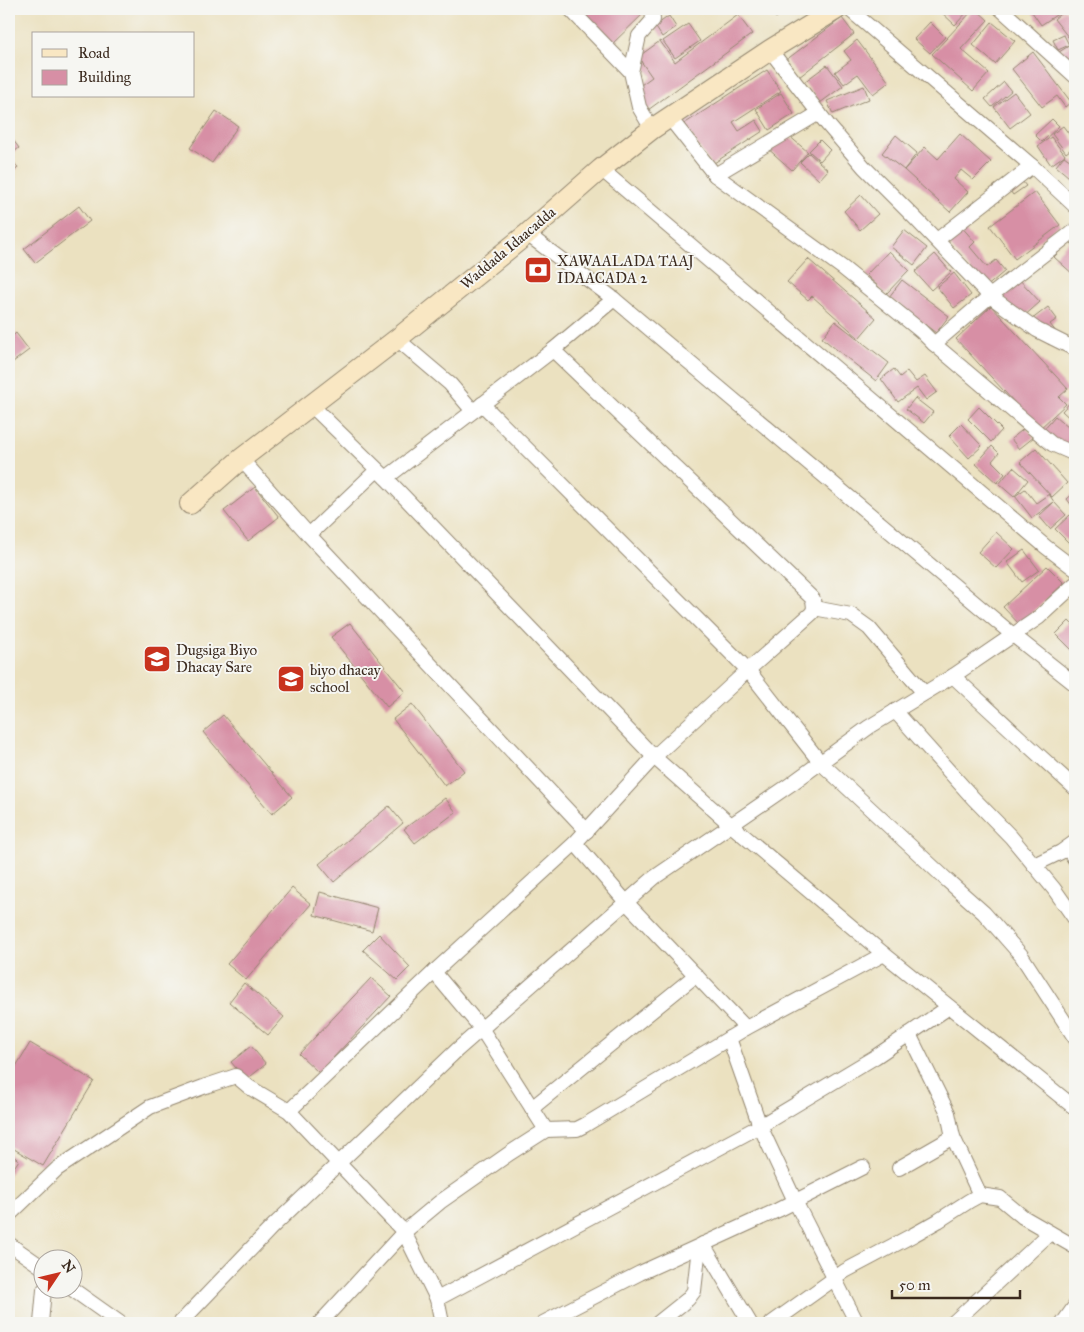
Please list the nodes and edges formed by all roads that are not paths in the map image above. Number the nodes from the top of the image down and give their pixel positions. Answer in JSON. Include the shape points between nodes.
{"nodes":[{"id":1,"x":570,"y":9,"type":"edge"},
{"id":2,"x":652,"y":9,"type":"edge"},
{"id":3,"x":837,"y":9,"type":"edge"},
{"id":4,"x":849,"y":9,"type":"edge"},
{"id":5,"x":1001,"y":9,"type":"edge"},
{"id":6,"x":770,"y":50,"type":"junction"},
{"id":7,"x":631,"y":72,"type":"junction"},
{"id":8,"x":1075,"y":76,"type":"edge"},
{"id":9,"x":819,"y":113,"type":"junction"},
{"id":10,"x":669,"y":117,"type":"junction"},
{"id":11,"x":652,"y":129,"type":"junction"},
{"id":12,"x":1032,"y":166,"type":"junction"},
{"id":13,"x":601,"y":169,"type":"junction"},
{"id":14,"x":715,"y":175,"type":"junction"},
{"id":15,"x":1075,"y":206,"type":"edge"},
{"id":16,"x":1075,"y":230,"type":"edge"},
{"id":17,"x":527,"y":234,"type":"junction"},
{"id":18,"x":937,"y":240,"type":"junction"},
{"id":19,"x":990,"y":296,"type":"junction"},
{"id":20,"x":614,"y":299,"type":"junction"},
{"id":21,"x":397,"y":339,"type":"junction"},
{"id":22,"x":934,"y":344,"type":"junction"},
{"id":23,"x":1075,"y":349,"type":"edge"},
{"id":24,"x":553,"y":350,"type":"junction"},
{"id":25,"x":311,"y":405,"type":"junction"},
{"id":26,"x":477,"y":408,"type":"junction"},
{"id":27,"x":1075,"y":454,"type":"edge"},
{"id":28,"x":241,"y":459,"type":"junction"},
{"id":29,"x":382,"y":474,"type":"junction"},
{"id":30,"x":190,"y":504,"type":"dead end"},
{"id":31,"x":309,"y":535,"type":"junction"},
{"id":32,"x":1075,"y":569,"type":"edge"},
{"id":33,"x":1075,"y":584,"type":"edge"},
{"id":34,"x":814,"y":608,"type":"junction"},
{"id":35,"x":1013,"y":635,"type":"junction"},
{"id":36,"x":748,"y":670,"type":"junction"},
{"id":37,"x":953,"y":676,"type":"junction"},
{"id":38,"x":1075,"y":684,"type":"edge"},
{"id":39,"x":924,"y":693,"type":"junction"},
{"id":40,"x":895,"y":711,"type":"junction"},
{"id":41,"x":654,"y":757,"type":"junction"},
{"id":42,"x":820,"y":762,"type":"junction"},
{"id":43,"x":1075,"y":788,"type":"edge"},
{"id":44,"x":731,"y":825,"type":"junction"},
{"id":45,"x":587,"y":831,"type":"junction"},
{"id":46,"x":575,"y":844,"type":"junction"},
{"id":47,"x":1072,"y":850,"type":"edge"},
{"id":48,"x":1034,"y":865,"type":"junction"},
{"id":49,"x":626,"y":902,"type":"junction"},
{"id":50,"x":1075,"y":919,"type":"edge"},
{"id":51,"x":884,"y":954,"type":"junction"},
{"id":52,"x":434,"y":972,"type":"junction"},
{"id":53,"x":696,"y":975,"type":"junction"},
{"id":54,"x":949,"y":1007,"type":"junction"},
{"id":55,"x":481,"y":1028,"type":"junction"},
{"id":56,"x":746,"y":1028,"type":"junction"},
{"id":57,"x":909,"y":1034,"type":"junction"},
{"id":58,"x":729,"y":1038,"type":"junction"},
{"id":59,"x":1075,"y":1038,"type":"edge"},
{"id":60,"x":532,"y":1108,"type":"junction"},
{"id":61,"x":1075,"y":1108,"type":"edge"},
{"id":62,"x":289,"y":1111,"type":"junction"},
{"id":63,"x":760,"y":1126,"type":"junction"},
{"id":64,"x":546,"y":1130,"type":"junction"},
{"id":65,"x":953,"y":1137,"type":"junction"},
{"id":66,"x":339,"y":1163,"type":"junction"},
{"id":67,"x":863,"y":1167,"type":"dead end"},
{"id":68,"x":898,"y":1168,"type":"dead end"},
{"id":69,"x":980,"y":1195,"type":"junction"},
{"id":70,"x":796,"y":1201,"type":"junction"},
{"id":71,"x":9,"y":1215,"type":"edge"},
{"id":72,"x":404,"y":1232,"type":"junction"},
{"id":73,"x":1050,"y":1233,"type":"junction"},
{"id":74,"x":9,"y":1244,"type":"edge"},
{"id":75,"x":701,"y":1245,"type":"junction"},
{"id":76,"x":1075,"y":1247,"type":"edge"},
{"id":77,"x":32,"y":1260,"type":"edge"},
{"id":78,"x":835,"y":1278,"type":"junction"},
{"id":79,"x":82,"y":1296,"type":"edge"},
{"id":80,"x":437,"y":1299,"type":"junction"},
{"id":81,"x":43,"y":1300,"type":"edge"},
{"id":82,"x":1075,"y":1306,"type":"edge"},
{"id":83,"x":41,"y":1323,"type":"edge"},
{"id":84,"x":120,"y":1323,"type":"edge"},
{"id":85,"x":180,"y":1323,"type":"edge"},
{"id":86,"x":320,"y":1323,"type":"edge"},
{"id":87,"x":442,"y":1323,"type":"edge"},
{"id":88,"x":543,"y":1323,"type":"edge"},
{"id":89,"x":658,"y":1323,"type":"edge"},
{"id":90,"x":750,"y":1323,"type":"edge"},
{"id":91,"x":772,"y":1323,"type":"edge"},
{"id":92,"x":857,"y":1323,"type":"edge"},
{"id":93,"x":953,"y":1323,"type":"edge"},
{"id":94,"x":1063,"y":1323,"type":"edge"}],
"edges":[{"from":1,"to":7,"type":"street"},
{"from":2,"to":7,"type":"street","via":[[653,20],[639,36]]},
{"from":3,"to":6,"type":"street","name":"Waddada Idaacadda"},
{"from":4,"to":12,"type":"street"},
{"from":5,"to":8,"type":"street"},
{"from":6,"to":9,"type":"street"},
{"from":6,"to":10,"type":"street","name":"Waddada Idaacadda"},
{"from":7,"to":11,"type":"street","via":[[639,107]]},
{"from":9,"to":14,"type":"street"},
{"from":9,"to":18,"type":"street","via":[[864,168]]},
{"from":10,"to":11,"type":"street","name":"Waddada Idaacadda"},
{"from":10,"to":14,"type":"street"},
{"from":11,"to":13,"type":"street","name":"Waddada Idaacadda"},
{"from":12,"to":15,"type":"street"},
{"from":12,"to":18,"type":"street"},
{"from":13,"to":17,"type":"street","name":"Waddada Idaacadda"},
{"from":13,"to":32,"type":"street"},
{"from":14,"to":22,"type":"street","via":[[843,268]]},
{"from":16,"to":19,"type":"street"},
{"from":17,"to":20,"type":"street"},
{"from":17,"to":21,"type":"street","name":"Waddada Idaacadda"},
{"from":18,"to":19,"type":"street"},
{"from":19,"to":22,"type":"street"},
{"from":19,"to":23,"type":"street","via":[[1038,330]]},
{"from":20,"to":24,"type":"street"},
{"from":20,"to":35,"type":"street"},
{"from":21,"to":25,"type":"street","name":"Waddada Idaacadda"},
{"from":21,"to":26,"type":"street"},
{"from":22,"to":27,"type":"street","via":[[1052,444]]},
{"from":24,"to":26,"type":"street"},
{"from":24,"to":34,"type":"street","via":[[813,599]]},
{"from":25,"to":28,"type":"street","name":"Waddada Idaacadda"},
{"from":25,"to":29,"type":"street"},
{"from":26,"to":29,"type":"street"},
{"from":26,"to":36,"type":"street"},
{"from":28,"to":30,"type":"street","name":"Waddada Idaacadda"},
{"from":28,"to":31,"type":"street"},
{"from":29,"to":31,"type":"street"},
{"from":29,"to":41,"type":"street"},
{"from":31,"to":45,"type":"street"},
{"from":33,"to":35,"type":"street","via":[[1038,618]]},
{"from":34,"to":36,"type":"street","via":[[812,614]]},
{"from":34,"to":39,"type":"street","via":[[851,615],[869,628]]},
{"from":35,"to":37,"type":"street"},
{"from":35,"to":38,"type":"street"},
{"from":36,"to":41,"type":"street"},
{"from":36,"to":42,"type":"street"},
{"from":37,"to":39,"type":"street"},
{"from":37,"to":43,"type":"street"},
{"from":39,"to":40,"type":"street"},
{"from":40,"to":42,"type":"street"},
{"from":40,"to":48,"type":"street"},
{"from":41,"to":44,"type":"street"},
{"from":41,"to":45,"type":"street"},
{"from":42,"to":44,"type":"street"},
{"from":42,"to":59,"type":"street","via":[[984,913],[1021,955]]},
{"from":44,"to":49,"type":"street","via":[[655,877]]},
{"from":44,"to":51,"type":"street"},
{"from":45,"to":46,"type":"street"},
{"from":46,"to":49,"type":"street"},
{"from":46,"to":52,"type":"street"},
{"from":47,"to":48,"type":"street"},
{"from":48,"to":50,"type":"street"},
{"from":49,"to":53,"type":"street"},
{"from":49,"to":55,"type":"street"},
{"from":51,"to":54,"type":"street"},
{"from":51,"to":56,"type":"street"},
{"from":52,"to":55,"type":"street"},
{"from":52,"to":62,"type":"street"},
{"from":53,"to":56,"type":"street"},
{"from":53,"to":60,"type":"street"},
{"from":54,"to":57,"type":"street"},
{"from":54,"to":61,"type":"street"},
{"from":55,"to":60,"type":"street"},
{"from":55,"to":66,"type":"street"},
{"from":56,"to":58,"type":"street"},
{"from":57,"to":63,"type":"street"},
{"from":57,"to":65,"type":"street","via":[[948,1113]]},
{"from":58,"to":63,"type":"street"},
{"from":58,"to":64,"type":"street","via":[[585,1125],[577,1129]]},
{"from":60,"to":64,"type":"street"},
{"from":62,"to":66,"type":"street"},
{"from":62,"to":71,"type":"street","via":[[236,1076],[206,1086],[150,1107],[57,1169]]},
{"from":63,"to":70,"type":"street"},
{"from":63,"to":80,"type":"street"},
{"from":64,"to":72,"type":"street","via":[[440,1202]]},
{"from":65,"to":68,"type":"street"},
{"from":65,"to":69,"type":"street"},
{"from":66,"to":72,"type":"street"},
{"from":66,"to":85,"type":"street"},
{"from":67,"to":70,"type":"street"},
{"from":69,"to":73,"type":"street","via":[[1000,1198]]},
{"from":69,"to":78,"type":"street"},
{"from":70,"to":75,"type":"street"},
{"from":70,"to":78,"type":"street"},
{"from":72,"to":80,"type":"street"},
{"from":72,"to":86,"type":"street"},
{"from":73,"to":76,"type":"street"},
{"from":73,"to":93,"type":"street"},
{"from":74,"to":77,"type":"street"},
{"from":75,"to":88,"type":"street"},
{"from":75,"to":89,"type":"street","via":[[694,1291]]},
{"from":75,"to":90,"type":"street"},
{"from":78,"to":91,"type":"street"},
{"from":78,"to":92,"type":"street"},
{"from":79,"to":84,"type":"street"},
{"from":80,"to":87,"type":"street"},
{"from":81,"to":83,"type":"street"},
{"from":82,"to":94,"type":"street"}]}
